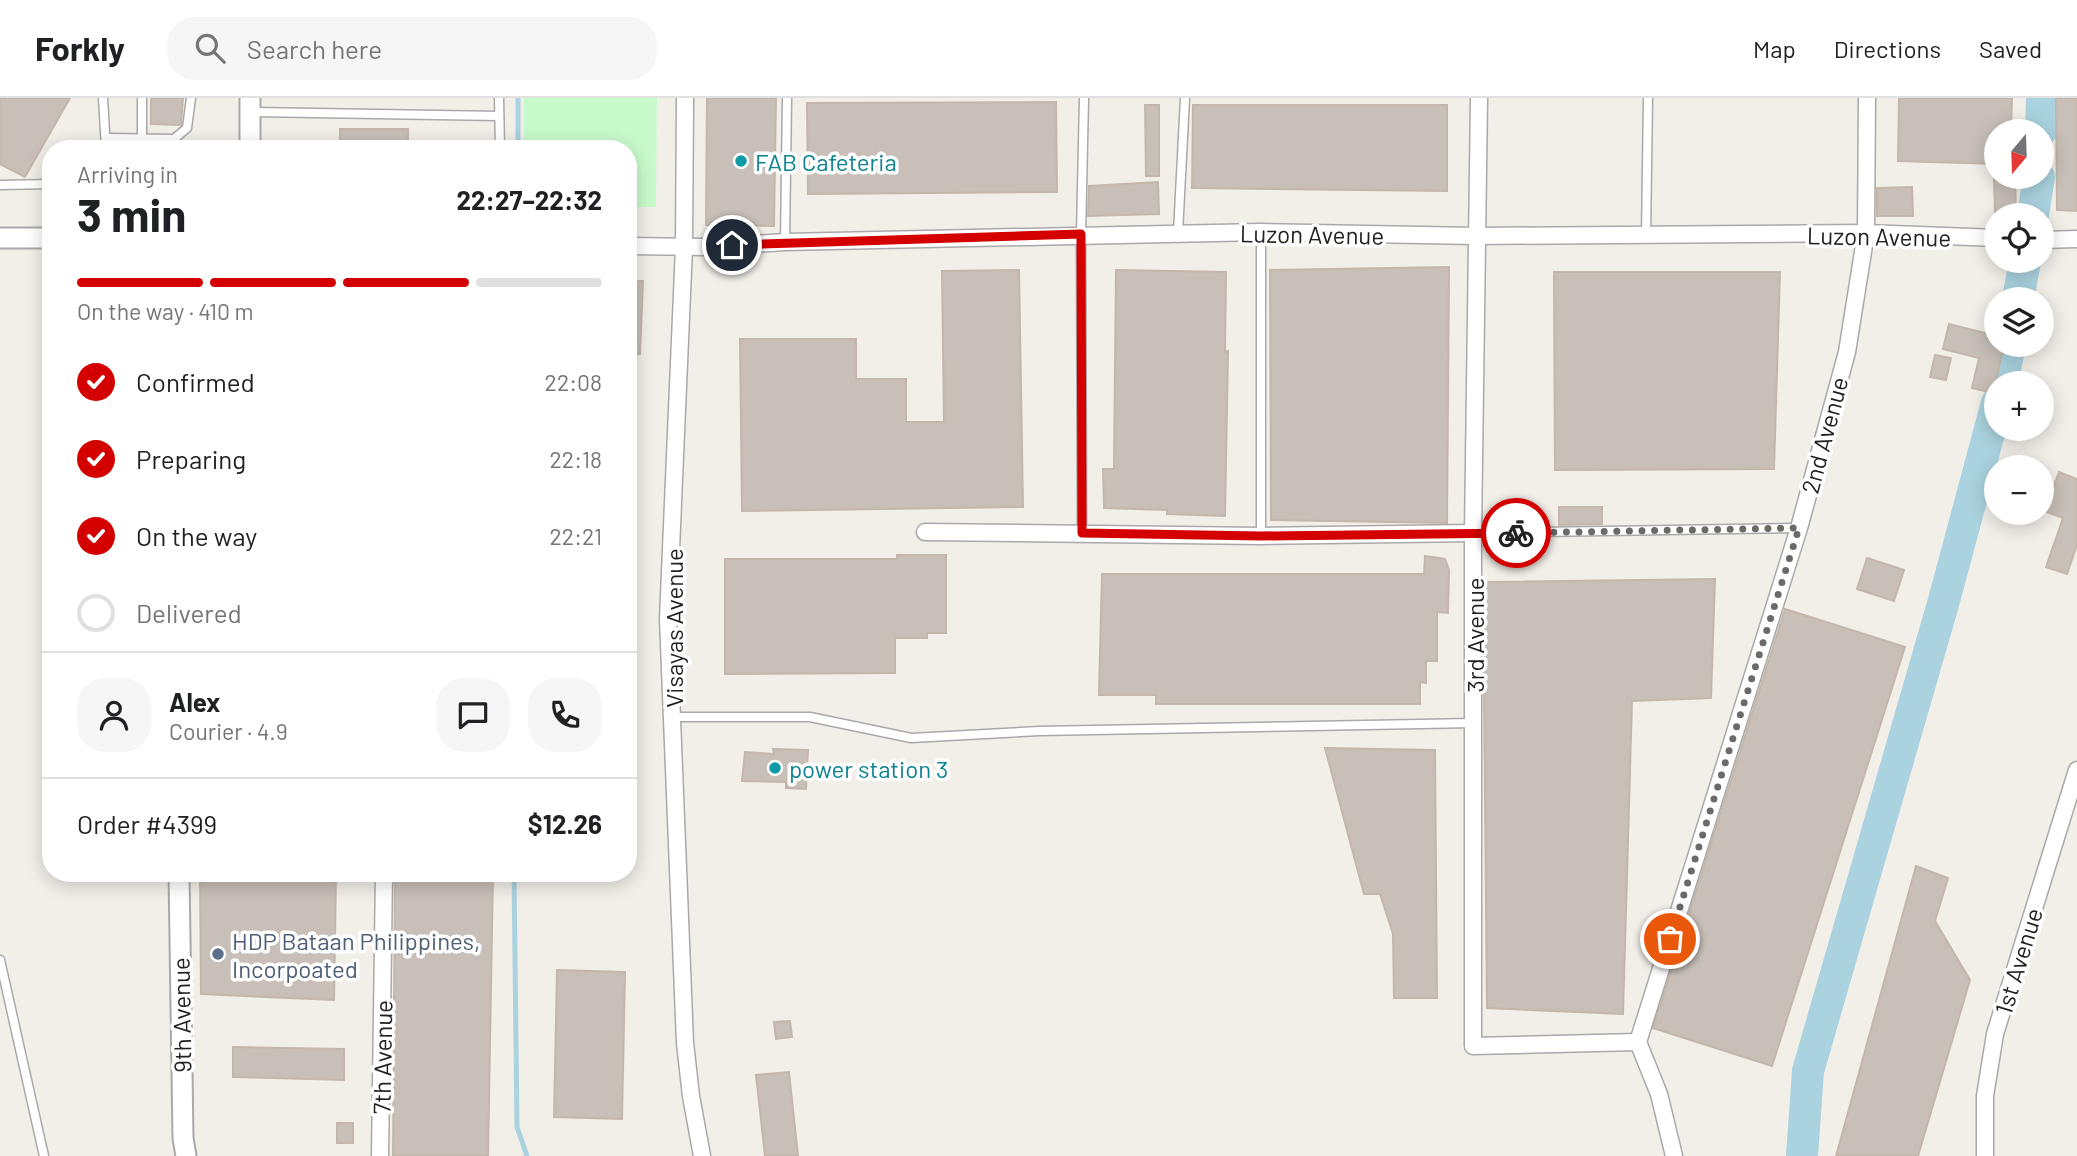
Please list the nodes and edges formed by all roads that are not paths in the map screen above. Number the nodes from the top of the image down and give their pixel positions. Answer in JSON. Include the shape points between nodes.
{"nodes":[{"id":1,"x":103,"y":98,"type":"edge"},
{"id":2,"x":142,"y":98,"type":"edge"},
{"id":3,"x":191,"y":98,"type":"edge"},
{"id":4,"x":499,"y":98,"type":"edge"},
{"id":5,"x":685,"y":98,"type":"edge"},
{"id":6,"x":786,"y":98,"type":"edge"},
{"id":7,"x":1084,"y":98,"type":"edge"},
{"id":8,"x":1185,"y":98,"type":"edge"},
{"id":9,"x":1479,"y":98,"type":"edge"},
{"id":10,"x":1648,"y":98,"type":"edge"},
{"id":11,"x":1867,"y":98,"type":"edge"},
{"id":12,"x":250,"y":105,"type":"edge"},
{"id":13,"x":499,"y":116,"type":"junction"},
{"id":14,"x":106,"y":138,"type":"joint"},
{"id":15,"x":142,"y":139,"type":"junction"},
{"id":16,"x":250,"y":140,"type":"edge"},
{"id":17,"x":500,"y":140,"type":"edge"},
{"id":18,"x":42,"y":184,"type":"edge"},
{"id":19,"x":0,"y":185,"type":"edge"},
{"id":20,"x":1261,"y":232,"type":"junction"},
{"id":21,"x":1178,"y":233,"type":"junction"},
{"id":22,"x":1866,"y":233,"type":"junction"},
{"id":23,"x":1081,"y":234,"type":"junction"},
{"id":24,"x":1476,"y":236,"type":"junction"},
{"id":25,"x":1646,"y":236,"type":"junction"},
{"id":26,"x":0,"y":238,"type":"edge"},
{"id":27,"x":42,"y":238,"type":"edge"},
{"id":28,"x":1984,"y":238,"type":"edge"},
{"id":29,"x":2077,"y":239,"type":"edge"},
{"id":30,"x":2054,"y":240,"type":"edge"},
{"id":31,"x":785,"y":242,"type":"junction"},
{"id":32,"x":637,"y":246,"type":"edge"},
{"id":33,"x":684,"y":247,"type":"junction"},
{"id":34,"x":1799,"y":528,"type":"junction"},
{"id":35,"x":925,"y":532,"type":"dead end"},
{"id":36,"x":1082,"y":533,"type":"junction"},
{"id":37,"x":1473,"y":533,"type":"junction"},
{"id":38,"x":1261,"y":536,"type":"junction"},
{"id":39,"x":673,"y":717,"type":"junction"},
{"id":40,"x":1474,"y":723,"type":"junction"},
{"id":41,"x":2077,"y":770,"type":"edge"},
{"id":42,"x":179,"y":882,"type":"edge"},
{"id":43,"x":384,"y":882,"type":"edge"},
{"id":44,"x":0,"y":960,"type":"edge"},
{"id":45,"x":1638,"y":1042,"type":"junction"},
{"id":46,"x":44,"y":1156,"type":"edge"},
{"id":47,"x":186,"y":1156,"type":"edge"},
{"id":48,"x":380,"y":1156,"type":"edge"},
{"id":49,"x":702,"y":1156,"type":"edge"},
{"id":50,"x":1674,"y":1156,"type":"edge"},
{"id":51,"x":1985,"y":1156,"type":"edge"}],
"edges":[{"from":1,"to":14,"type":"lane"},
{"from":2,"to":15,"type":"lane"},
{"from":3,"to":15,"type":"lane","via":[[187,128],[174,139]]},
{"from":4,"to":13,"type":"lane"},
{"from":5,"to":33,"type":"street","name":"Visayas Avenue"},
{"from":6,"to":31,"type":"lane"},
{"from":7,"to":23,"type":"lane"},
{"from":8,"to":21,"type":"lane"},
{"from":9,"to":24,"type":"street","name":"3rd Avenue"},
{"from":10,"to":25,"type":"lane"},
{"from":11,"to":22,"type":"street","name":"2nd Avenue"},
{"from":12,"to":13,"type":"lane"},
{"from":12,"to":16,"type":"street"},
{"from":13,"to":17,"type":"lane"},
{"from":14,"to":15,"type":"lane"},
{"from":18,"to":19,"type":"lane"},
{"from":20,"to":21,"type":"street","name":"Luzon Avenue"},
{"from":20,"to":24,"type":"street","name":"Luzon Avenue"},
{"from":20,"to":38,"type":"lane"},
{"from":21,"to":23,"type":"street","name":"Luzon Avenue"},
{"from":22,"to":25,"type":"street","name":"Luzon Avenue"},
{"from":22,"to":28,"type":"street","name":"Luzon Avenue"},
{"from":22,"to":34,"type":"street","name":"2nd Avenue","via":[[1847,352]]},
{"from":23,"to":31,"type":"street","name":"Luzon Avenue"},
{"from":23,"to":36,"type":"lane"},
{"from":24,"to":25,"type":"street","name":"Luzon Avenue"},
{"from":24,"to":37,"type":"street","name":"3rd Avenue"},
{"from":26,"to":27,"type":"street"},
{"from":29,"to":30,"type":"street"},
{"from":31,"to":33,"type":"street","name":"Luzon Avenue"},
{"from":32,"to":33,"type":"street","name":"Luzon Avenue"},
{"from":33,"to":39,"type":"street","name":"Visayas Avenue","via":[[668,619]]},
{"from":34,"to":37,"type":"lane"},
{"from":34,"to":45,"type":"street","name":"2nd Avenue"},
{"from":35,"to":36,"type":"street"},
{"from":36,"to":38,"type":"street"},
{"from":37,"to":38,"type":"street"},
{"from":37,"to":40,"type":"street","name":"3rd Avenue"},
{"from":39,"to":40,"type":"lane","via":[[810,717],[912,738],[1039,731]]},
{"from":39,"to":49,"type":"street","name":"Visayas Avenue","via":[[685,1043]]},
{"from":40,"to":45,"type":"street","name":"3rd Avenue","via":[[1473,1046]]},
{"from":41,"to":51,"type":"street","name":"1st Avenue","via":[[1996,1034],[1985,1096]]},
{"from":42,"to":47,"type":"street","name":"9th Avenue"},
{"from":43,"to":48,"type":"street","name":"7th Avenue"},
{"from":44,"to":46,"type":"lane"},
{"from":45,"to":50,"type":"street","via":[[1659,1094]]}]}
